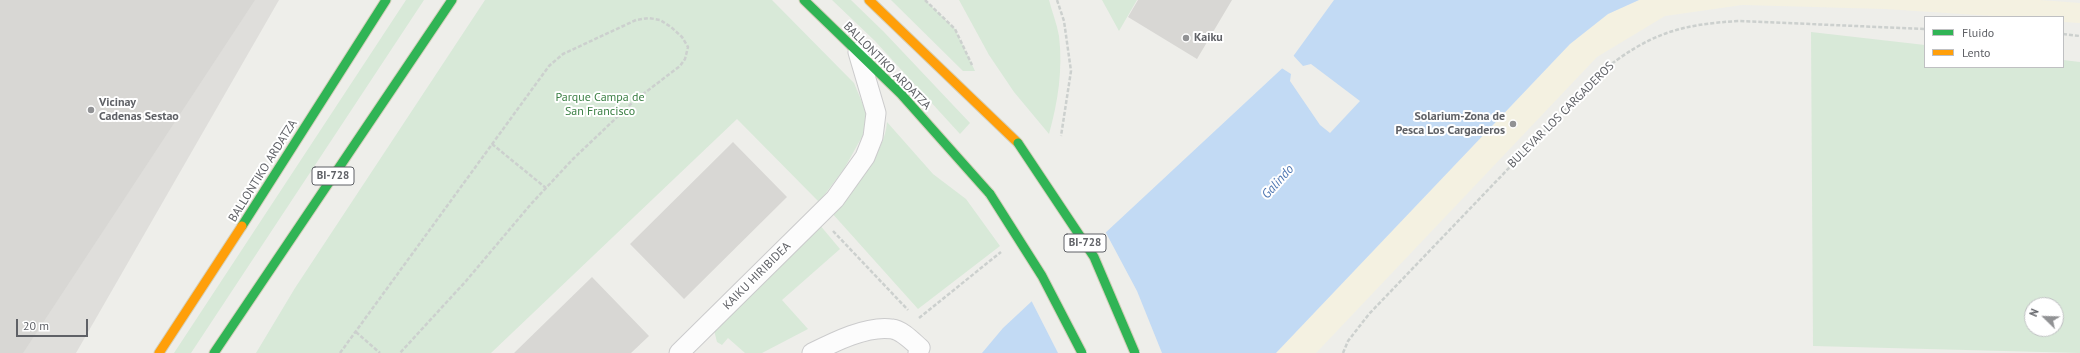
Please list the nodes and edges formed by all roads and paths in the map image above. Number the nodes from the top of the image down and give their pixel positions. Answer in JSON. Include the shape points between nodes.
{"nodes":[{"id":1,"x":386,"y":0,"type":"edge"},
{"id":2,"x":452,"y":0,"type":"edge"},
{"id":3,"x":804,"y":0,"type":"edge"},
{"id":4,"x":869,"y":0,"type":"edge"},
{"id":5,"x":925,"y":0,"type":"edge"},
{"id":6,"x":1057,"y":0,"type":"edge"},
{"id":7,"x":1924,"y":29,"type":"edge"},
{"id":8,"x":2064,"y":34,"type":"edge"},
{"id":9,"x":2080,"y":36,"type":"edge"},
{"id":10,"x":858,"y":52,"type":"junction"},
{"id":11,"x":975,"y":71,"type":"dead end"},
{"id":12,"x":1061,"y":136,"type":"dead end"},
{"id":13,"x":492,"y":144,"type":"junction"},
{"id":14,"x":546,"y":188,"type":"junction"},
{"id":15,"x":828,"y":225,"type":"dead end"},
{"id":16,"x":1007,"y":247,"type":"dead end"},
{"id":17,"x":212,"y":273,"type":"junction"},
{"id":18,"x":247,"y":304,"type":"junction"},
{"id":19,"x":917,"y":319,"type":"junction"},
{"id":20,"x":356,"y":332,"type":"junction"},
{"id":21,"x":159,"y":336,"type":"dead end"},
{"id":22,"x":915,"y":346,"type":"edge"},
{"id":23,"x":691,"y":349,"type":"edge"},
{"id":24,"x":159,"y":353,"type":"edge"},
{"id":25,"x":214,"y":353,"type":"edge"},
{"id":26,"x":221,"y":353,"type":"edge"},
{"id":27,"x":340,"y":353,"type":"edge"},
{"id":28,"x":380,"y":353,"type":"edge"},
{"id":29,"x":400,"y":353,"type":"edge"},
{"id":30,"x":812,"y":353,"type":"edge"},
{"id":31,"x":1082,"y":353,"type":"edge"},
{"id":32,"x":1135,"y":353,"type":"edge"},
{"id":33,"x":1343,"y":353,"type":"edge"}],
"edges":[{"from":1,"to":17,"type":"main road","name":"BALLONTIKO ARDATZA"},
{"from":2,"to":18,"type":"main road","number":"BI-728"},
{"from":3,"to":10,"type":"main road","name":"BALLONTIKO ARDATZA"},
{"from":4,"to":32,"type":"main road","number":"BI-728","bridge":true,"via":[[1018,143],[1094,257]]},
{"from":5,"to":11,"type":"path","via":[[955,29]]},
{"from":6,"to":12,"type":"path","via":[[1064,21],[1071,71]]},
{"from":7,"to":33,"type":"path","name":"BULEVAR LOS CARGADEROS","via":[[1715,22],[1690,25],[1641,44],[1615,60],[1589,84],[1369,314],[1348,341]]},
{"from":8,"to":9,"type":"path"},
{"from":10,"to":23,"type":"street","name":"KAIKU HIRIBIDEA","via":[[876,113],[865,157],[835,198]]},
{"from":10,"to":31,"type":"main road","name":"BALLONTIKO ARDATZA","bridge":true,"via":[[900,94],[990,194],[1042,276]]},
{"from":13,"to":14,"type":"path"},
{"from":13,"to":14,"type":"path","via":[[555,59],[636,20],[660,20],[671,27],[688,47],[688,53],[680,66],[628,106]]},
{"from":13,"to":20,"type":"path"},
{"from":14,"to":29,"type":"path"},
{"from":15,"to":19,"type":"path"},
{"from":16,"to":19,"type":"path"},
{"from":17,"to":21,"type":"main road"},
{"from":17,"to":24,"type":"main road","name":"BALLONTIKO ARDATZA"},
{"from":18,"to":25,"type":"main road","number":"BI-728"},
{"from":18,"to":26,"type":"main road"},
{"from":19,"to":22,"type":"path"},
{"from":20,"to":27,"type":"path"},
{"from":20,"to":28,"type":"path"},
{"from":22,"to":30,"type":"street","via":[[893,329],[860,332]]}]}
